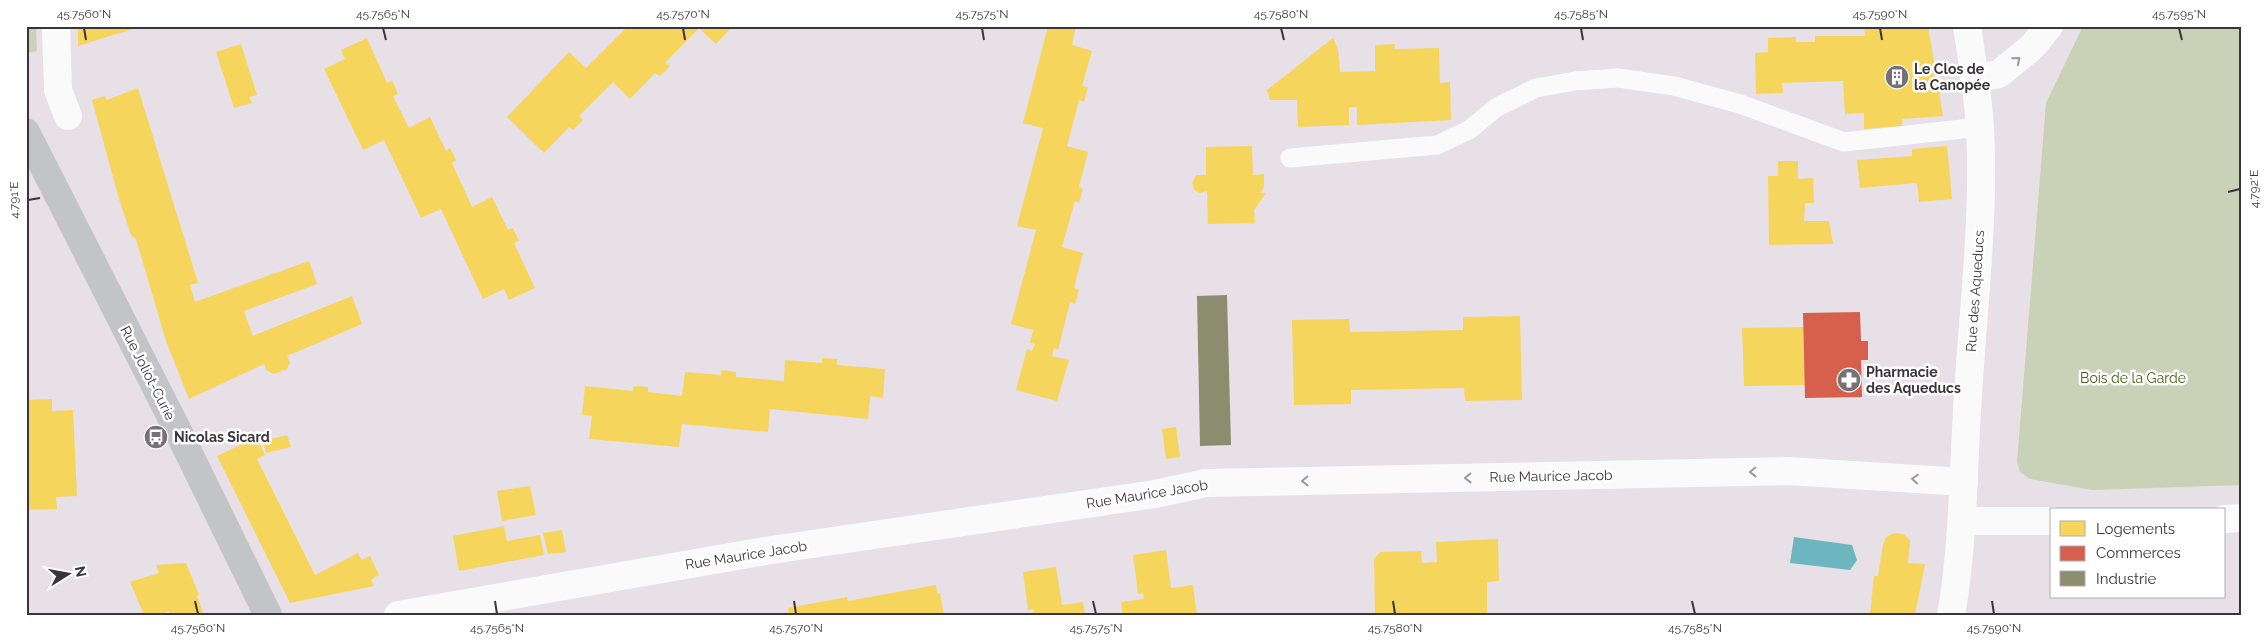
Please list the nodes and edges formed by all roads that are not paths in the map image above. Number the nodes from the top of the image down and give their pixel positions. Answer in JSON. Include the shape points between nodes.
{"nodes":[{"id":1,"x":56,"y":26,"type":"edge"},
{"id":2,"x":1967,"y":26,"type":"edge"},
{"id":3,"x":2049,"y":26,"type":"edge"},
{"id":4,"x":1974,"y":78,"type":"junction"},
{"id":5,"x":68,"y":116,"type":"dead end"},
{"id":6,"x":1980,"y":127,"type":"junction"},
{"id":7,"x":26,"y":132,"type":"edge"},
{"id":8,"x":1290,"y":158,"type":"dead end"},
{"id":9,"x":1964,"y":482,"type":"junction"},
{"id":10,"x":2242,"y":518,"type":"edge"},
{"id":11,"x":2226,"y":519,"type":"edge"},
{"id":12,"x":1963,"y":521,"type":"junction"},
{"id":13,"x":2050,"y":521,"type":"edge"},
{"id":14,"x":268,"y":615,"type":"edge"},
{"id":15,"x":398,"y":615,"type":"edge"},
{"id":16,"x":1951,"y":615,"type":"edge"}],
"edges":[{"from":1,"to":5,"type":"street","via":[[58,90]]},
{"from":2,"to":4,"type":"street","name":"Rue des Aqueducs"},
{"from":4,"to":3,"type":"street","one_way":true,"via":[[1999,74],[2033,46]]},
{"from":4,"to":6,"type":"street","name":"Rue des Aqueducs"},
{"from":6,"to":8,"type":"lane","via":[[1844,142],[1740,104],[1674,86],[1618,78],[1536,88],[1497,107],[1470,130],[1437,145]]},
{"from":6,"to":9,"type":"street","name":"Rue des Aqueducs","via":[[1981,195]]},
{"from":7,"to":14,"type":"main road","name":"Rue Joliot-Curie"},
{"from":9,"to":12,"type":"street","name":"Rue des Aqueducs"},
{"from":9,"to":15,"type":"street","name":"Rue Maurice Jacob","one_way":true,"via":[[1788,471],[1206,483],[1155,494],[771,550]]},
{"from":10,"to":11,"type":"street"},
{"from":12,"to":13,"type":"street"},
{"from":12,"to":16,"type":"street","name":"Rue des Aqueducs"}]}
